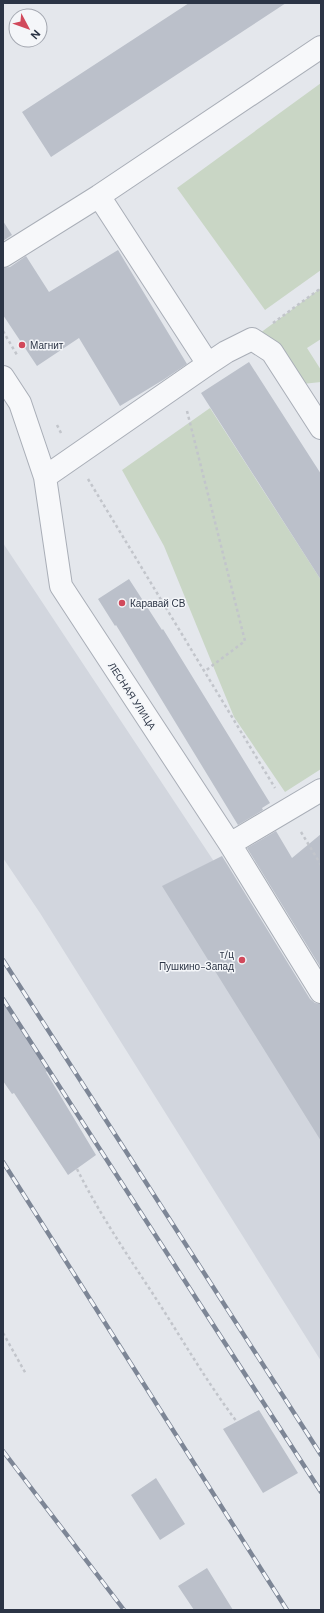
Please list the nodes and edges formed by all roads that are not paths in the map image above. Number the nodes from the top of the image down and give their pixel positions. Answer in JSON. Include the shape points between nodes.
{"nodes":[{"id":1,"x":321,"y":47,"type":"edge"},
{"id":2,"x":99,"y":196,"type":"junction"},
{"id":3,"x":3,"y":256,"type":"edge"},
{"id":4,"x":208,"y":364,"type":"junction"},
{"id":5,"x":3,"y":377,"type":"edge"},
{"id":6,"x":321,"y":428,"type":"edge"},
{"id":7,"x":45,"y":477,"type":"junction"},
{"id":8,"x":321,"y":790,"type":"edge"},
{"id":9,"x":230,"y":844,"type":"junction"},
{"id":10,"x":321,"y":992,"type":"edge"}],
"edges":[{"from":1,"to":2,"type":"street"},
{"from":2,"to":3,"type":"street"},
{"from":2,"to":4,"type":"street"},
{"from":4,"to":6,"type":"street","via":[[252,339],[272,352]]},
{"from":4,"to":7,"type":"street"},
{"from":5,"to":7,"type":"street","name":"ЛЕСНАЯ УЛИЦА","via":[[20,404]]},
{"from":7,"to":9,"type":"street","name":"ЛЕСНАЯ УЛИЦА","via":[[61,586]]},
{"from":8,"to":9,"type":"street"},
{"from":9,"to":10,"type":"street","name":"ЛЕСНАЯ УЛИЦА"}]}
